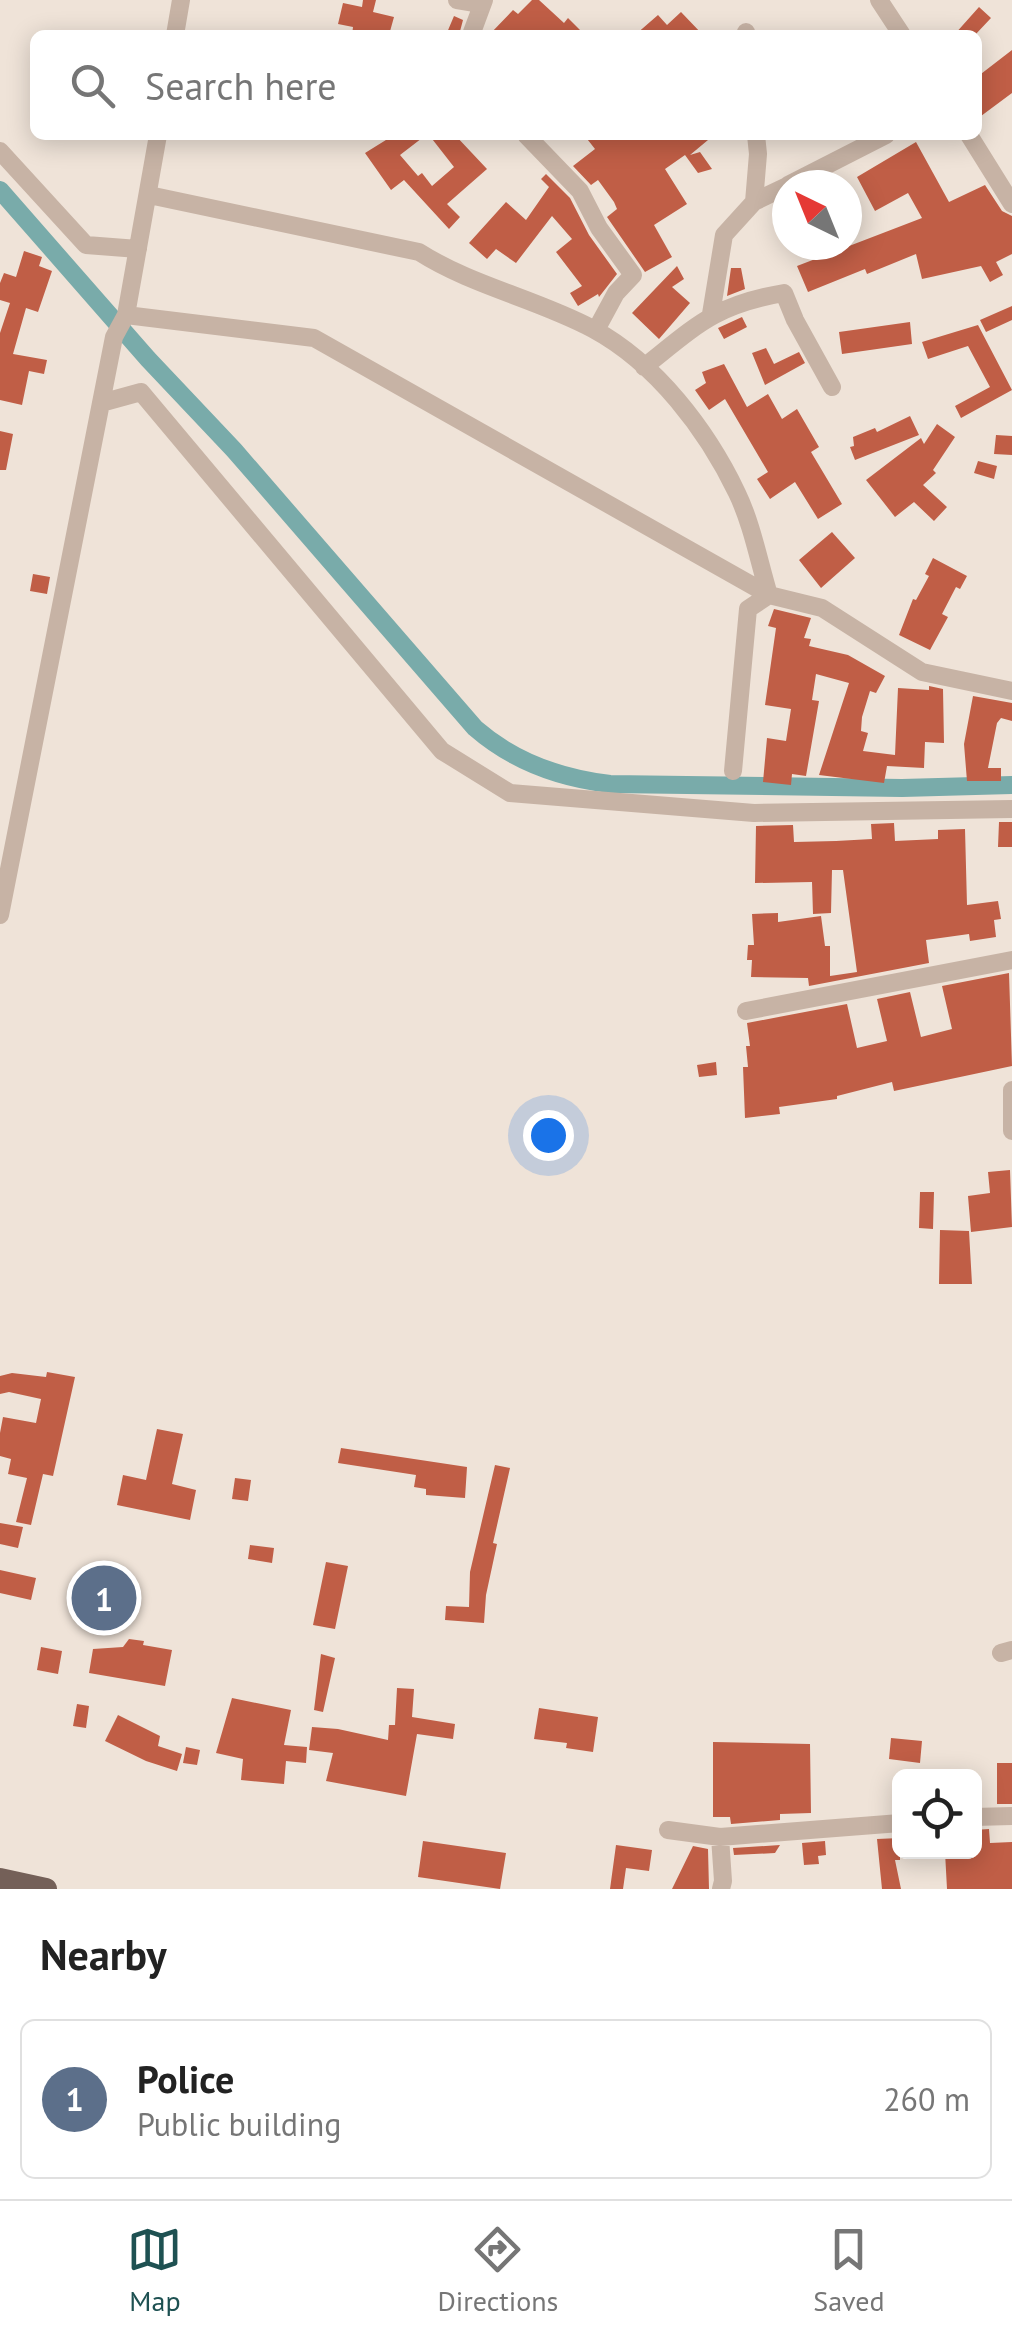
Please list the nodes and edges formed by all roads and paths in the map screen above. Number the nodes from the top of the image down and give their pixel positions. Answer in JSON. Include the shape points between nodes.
{"nodes":[{"id":1,"x":181,"y":0,"type":"edge"},
{"id":2,"x":457,"y":0,"type":"edge"},
{"id":3,"x":879,"y":0,"type":"edge"},
{"id":4,"x":482,"y":2,"type":"edge"},
{"id":5,"x":176,"y":30,"type":"edge"},
{"id":6,"x":473,"y":30,"type":"edge"},
{"id":7,"x":899,"y":30,"type":"edge"},
{"id":8,"x":157,"y":140,"type":"edge"},
{"id":9,"x":531,"y":140,"type":"edge"},
{"id":10,"x":756,"y":140,"type":"edge"},
{"id":11,"x":876,"y":140,"type":"edge"},
{"id":12,"x":972,"y":140,"type":"edge"},
{"id":13,"x":0,"y":151,"type":"edge"},
{"id":14,"x":817,"y":170,"type":"edge"},
{"id":15,"x":772,"y":193,"type":"edge"},
{"id":16,"x":148,"y":195,"type":"junction"},
{"id":17,"x":754,"y":202,"type":"junction"},
{"id":18,"x":1012,"y":204,"type":"edge"},
{"id":19,"x":138,"y":249,"type":"junction"},
{"id":20,"x":711,"y":314,"type":"junction"},
{"id":21,"x":126,"y":316,"type":"junction"},
{"id":22,"x":596,"y":330,"type":"junction"},
{"id":23,"x":644,"y":367,"type":"junction"},
{"id":24,"x":832,"y":387,"type":"dead end"},
{"id":25,"x":102,"y":403,"type":"junction"},
{"id":26,"x":769,"y":595,"type":"junction"},
{"id":27,"x":1012,"y":691,"type":"edge"},
{"id":28,"x":733,"y":771,"type":"dead end"},
{"id":29,"x":1012,"y":809,"type":"edge"},
{"id":30,"x":0,"y":916,"type":"edge"},
{"id":31,"x":1012,"y":960,"type":"edge"},
{"id":32,"x":746,"y":1011,"type":"dead end"},
{"id":33,"x":1012,"y":1090,"type":"edge"},
{"id":34,"x":1012,"y":1131,"type":"edge"},
{"id":35,"x":1012,"y":1816,"type":"edge"},
{"id":36,"x":982,"y":1818,"type":"edge"},
{"id":37,"x":892,"y":1824,"type":"edge"},
{"id":38,"x":668,"y":1830,"type":"dead end"},
{"id":39,"x":720,"y":1837,"type":"junction"},
{"id":40,"x":0,"y":1880,"type":"edge"},
{"id":41,"x":46,"y":1889,"type":"edge"},
{"id":42,"x":721,"y":1889,"type":"edge"}],
"edges":[{"from":1,"to":5,"type":"street"},
{"from":2,"to":4,"type":"street"},
{"from":3,"to":7,"type":"street"},
{"from":4,"to":6,"type":"street"},
{"from":8,"to":16,"type":"street"},
{"from":9,"to":22,"type":"street","via":[[580,191],[633,275]]},
{"from":10,"to":17,"type":"street"},
{"from":11,"to":14,"type":"street"},
{"from":12,"to":18,"type":"street"},
{"from":13,"to":19,"type":"street","via":[[86,245]]},
{"from":15,"to":17,"type":"street"},
{"from":16,"to":19,"type":"street"},
{"from":16,"to":22,"type":"street","via":[[419,252],[450,272]]},
{"from":17,"to":20,"type":"street","via":[[724,236]]},
{"from":19,"to":21,"type":"street"},
{"from":20,"to":23,"type":"street"},
{"from":20,"to":24,"type":"street","via":[[784,292]]},
{"from":21,"to":25,"type":"street","via":[[114,338]]},
{"from":21,"to":26,"type":"street","via":[[314,338]]},
{"from":22,"to":23,"type":"street"},
{"from":23,"to":26,"type":"street","via":[[689,414],[738,494]]},
{"from":25,"to":29,"type":"street","via":[[141,392],[442,751],[510,793],[754,813]]},
{"from":25,"to":30,"type":"street"},
{"from":26,"to":27,"type":"street","via":[[822,608],[922,672]]},
{"from":26,"to":28,"type":"street","via":[[748,609]]},
{"from":31,"to":32,"type":"street"},
{"from":33,"to":34,"type":"street"},
{"from":35,"to":36,"type":"street"},
{"from":37,"to":39,"type":"street"},
{"from":38,"to":39,"type":"street"},
{"from":39,"to":42,"type":"street"},
{"from":40,"to":41,"type":"main road"}]}
